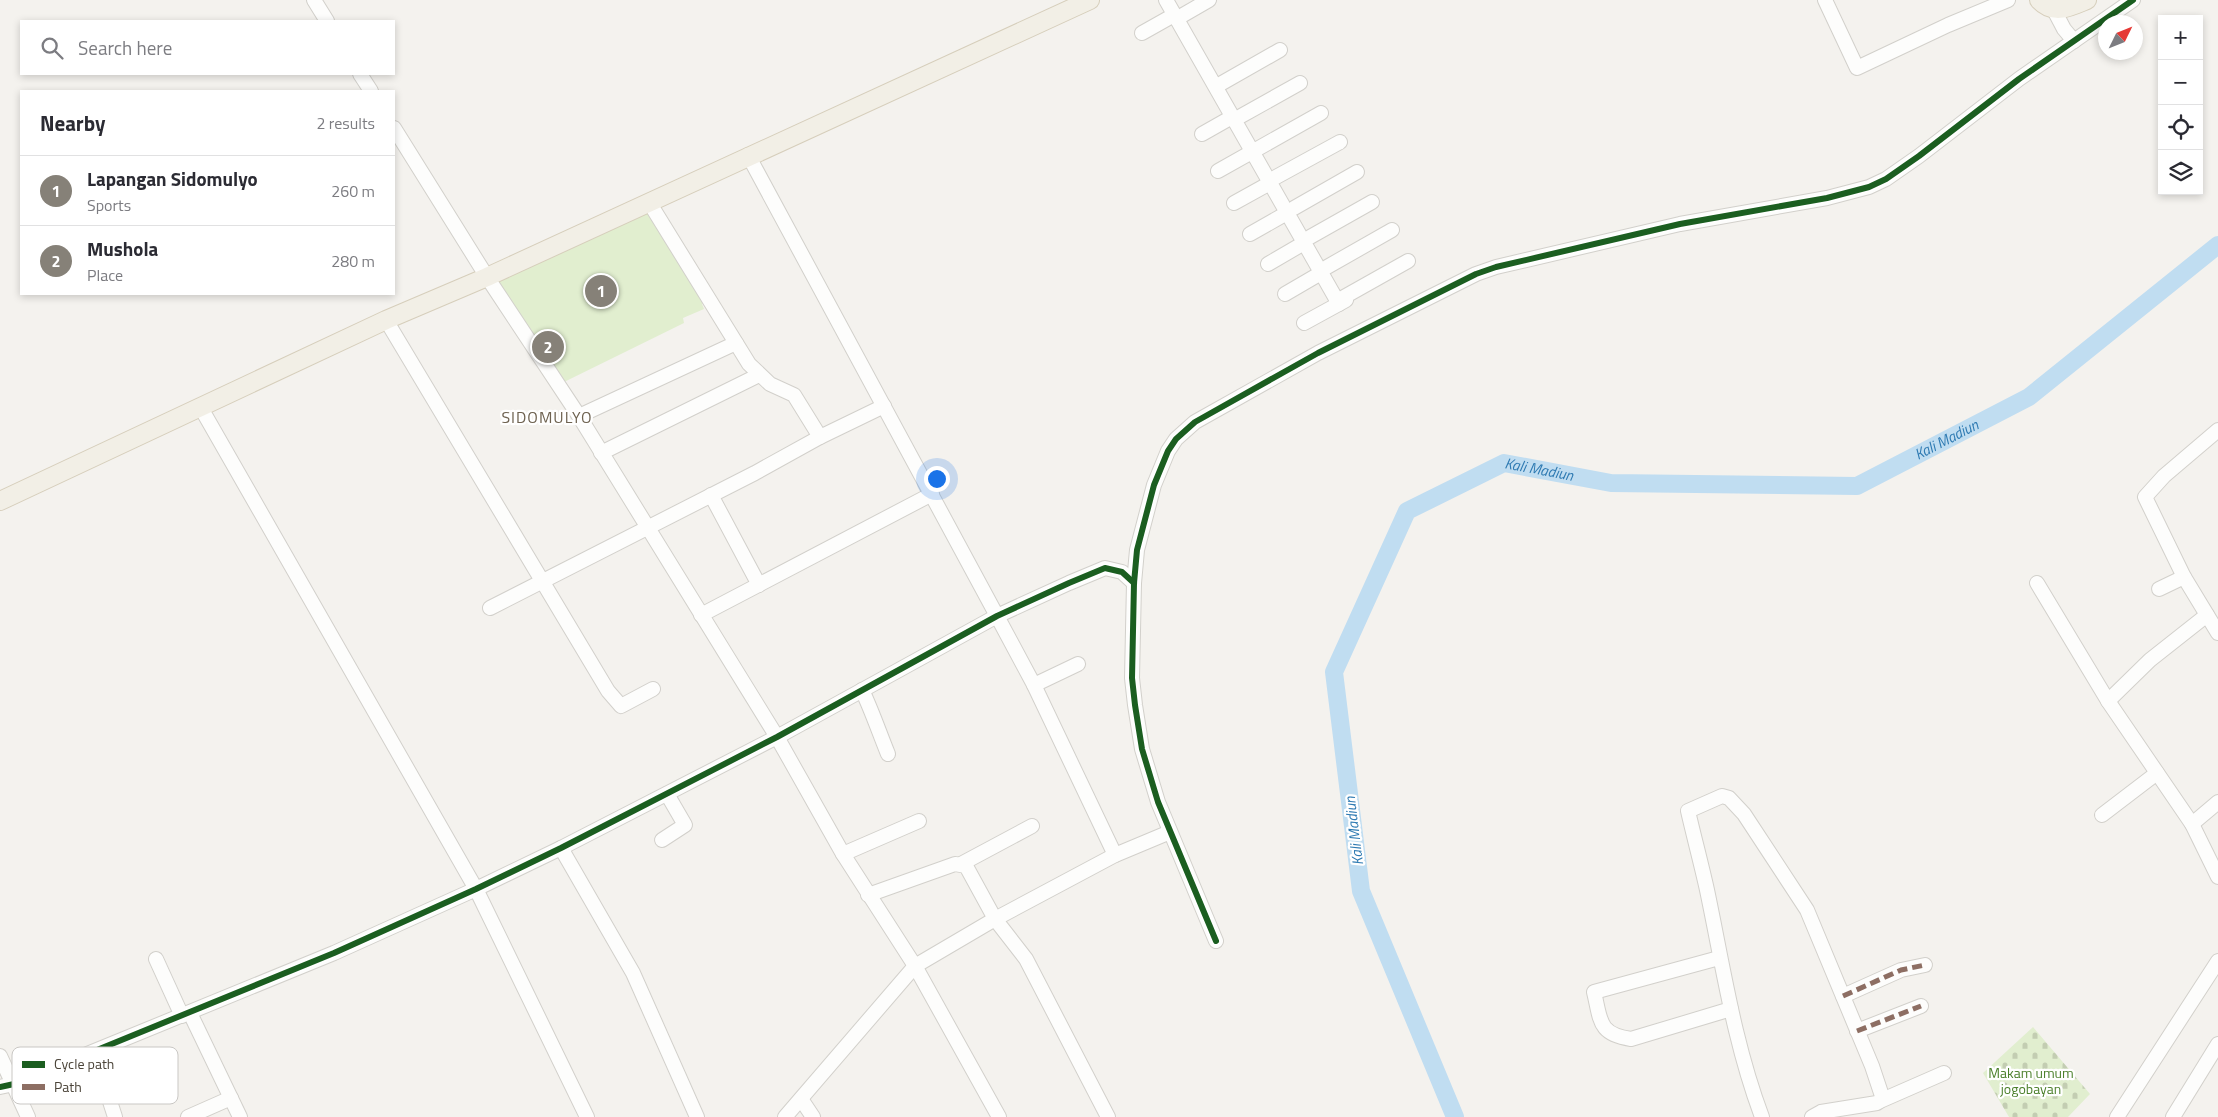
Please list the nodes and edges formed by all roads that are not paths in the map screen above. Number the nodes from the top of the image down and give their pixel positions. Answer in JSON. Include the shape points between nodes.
{"nodes":[{"id":1,"x":314,"y":0,"type":"edge"},
{"id":2,"x":1090,"y":0,"type":"edge"},
{"id":3,"x":1166,"y":0,"type":"edge"},
{"id":4,"x":1175,"y":0,"type":"edge"},
{"id":5,"x":1209,"y":0,"type":"edge"},
{"id":6,"x":1825,"y":0,"type":"edge"},
{"id":7,"x":2008,"y":0,"type":"edge"},
{"id":8,"x":2039,"y":0,"type":"edge"},
{"id":9,"x":2087,"y":0,"type":"edge"},
{"id":10,"x":2133,"y":0,"type":"edge"},
{"id":11,"x":2054,"y":10,"type":"junction"},
{"id":12,"x":1179,"y":15,"type":"junction"},
{"id":13,"x":326,"y":20,"type":"edge"},
{"id":14,"x":1142,"y":33,"type":"dead end"},
{"id":15,"x":2074,"y":40,"type":"junction"},
{"id":16,"x":1280,"y":50,"type":"dead end"},
{"id":17,"x":361,"y":75,"type":"edge"},
{"id":18,"x":1222,"y":83,"type":"junction"},
{"id":19,"x":1300,"y":83,"type":"dead end"},
{"id":20,"x":370,"y":90,"type":"edge"},
{"id":21,"x":1321,"y":113,"type":"dead end"},
{"id":22,"x":1237,"y":116,"type":"junction"},
{"id":23,"x":395,"y":130,"type":"edge"},
{"id":24,"x":1202,"y":134,"type":"dead end"},
{"id":25,"x":1340,"y":142,"type":"dead end"},
{"id":26,"x":1253,"y":145,"type":"junction"},
{"id":27,"x":748,"y":156,"type":"junction"},
{"id":28,"x":1218,"y":171,"type":"dead end"},
{"id":29,"x":1357,"y":172,"type":"dead end"},
{"id":30,"x":1273,"y":180,"type":"junction"},
{"id":31,"x":649,"y":202,"type":"junction"},
{"id":32,"x":1372,"y":202,"type":"dead end"},
{"id":33,"x":1234,"y":203,"type":"dead end"},
{"id":34,"x":1290,"y":211,"type":"junction"},
{"id":35,"x":1392,"y":230,"type":"dead end"},
{"id":36,"x":1250,"y":234,"type":"dead end"},
{"id":37,"x":1307,"y":240,"type":"junction"},
{"id":38,"x":1408,"y":261,"type":"dead end"},
{"id":39,"x":1268,"y":264,"type":"dead end"},
{"id":40,"x":1324,"y":270,"type":"junction"},
{"id":41,"x":487,"y":277,"type":"junction"},
{"id":42,"x":1285,"y":294,"type":"dead end"},
{"id":43,"x":1341,"y":300,"type":"junction"},
{"id":44,"x":386,"y":320,"type":"junction"},
{"id":45,"x":1304,"y":324,"type":"dead end"},
{"id":46,"x":736,"y":342,"type":"junction"},
{"id":47,"x":759,"y":375,"type":"junction"},
{"id":48,"x":884,"y":406,"type":"junction"},
{"id":49,"x":201,"y":408,"type":"junction"},
{"id":50,"x":579,"y":416,"type":"junction"},
{"id":51,"x":2218,"y":430,"type":"edge"},
{"id":52,"x":820,"y":437,"type":"junction"},
{"id":53,"x":601,"y":453,"type":"junction"},
{"id":54,"x":932,"y":494,"type":"junction"},
{"id":55,"x":711,"y":495,"type":"junction"},
{"id":56,"x":0,"y":501,"type":"edge"},
{"id":57,"x":647,"y":528,"type":"junction"},
{"id":58,"x":2184,"y":577,"type":"junction"},
{"id":59,"x":541,"y":582,"type":"junction"},
{"id":60,"x":1134,"y":583,"type":"junction"},
{"id":61,"x":2037,"y":583,"type":"dead end"},
{"id":62,"x":759,"y":585,"type":"junction"},
{"id":63,"x":2159,"y":589,"type":"dead end"},
{"id":64,"x":490,"y":608,"type":"dead end"},
{"id":65,"x":701,"y":615,"type":"junction"},
{"id":66,"x":2207,"y":615,"type":"junction"},
{"id":67,"x":997,"y":616,"type":"junction"},
{"id":68,"x":2218,"y":633,"type":"edge"},
{"id":69,"x":1078,"y":664,"type":"dead end"},
{"id":70,"x":1034,"y":685,"type":"junction"},
{"id":71,"x":653,"y":689,"type":"dead end"},
{"id":72,"x":862,"y":690,"type":"junction"},
{"id":73,"x":2108,"y":700,"type":"junction"},
{"id":74,"x":777,"y":737,"type":"junction"},
{"id":75,"x":888,"y":754,"type":"dead end"},
{"id":76,"x":2157,"y":773,"type":"junction"},
{"id":77,"x":667,"y":794,"type":"junction"},
{"id":78,"x":2218,"y":802,"type":"edge"},
{"id":79,"x":2102,"y":815,"type":"dead end"},
{"id":80,"x":919,"y":822,"type":"dead end"},
{"id":81,"x":2192,"y":824,"type":"junction"},
{"id":82,"x":1032,"y":826,"type":"dead end"},
{"id":83,"x":1170,"y":832,"type":"junction"},
{"id":84,"x":662,"y":840,"type":"dead end"},
{"id":85,"x":561,"y":848,"type":"junction"},
{"id":86,"x":843,"y":854,"type":"junction"},
{"id":87,"x":1115,"y":855,"type":"junction"},
{"id":88,"x":961,"y":864,"type":"junction"},
{"id":89,"x":2218,"y":877,"type":"edge"},
{"id":90,"x":476,"y":889,"type":"junction"},
{"id":91,"x":868,"y":895,"type":"junction"},
{"id":92,"x":995,"y":919,"type":"junction"},
{"id":93,"x":1216,"y":941,"type":"dead end"},
{"id":94,"x":1719,"y":958,"type":"junction"},
{"id":95,"x":156,"y":959,"type":"dead end"},
{"id":96,"x":2218,"y":961,"type":"edge"},
{"id":97,"x":1925,"y":965,"type":"dead end"},
{"id":98,"x":916,"y":966,"type":"junction"},
{"id":99,"x":1843,"y":996,"type":"junction"},
{"id":100,"x":1921,"y":1006,"type":"dead end"},
{"id":101,"x":1730,"y":1009,"type":"junction"},
{"id":102,"x":186,"y":1015,"type":"junction"},
{"id":103,"x":1857,"y":1031,"type":"junction"},
{"id":104,"x":2218,"y":1044,"type":"edge"},
{"id":105,"x":106,"y":1047,"type":"edge"},
{"id":106,"x":0,"y":1056,"type":"edge"},
{"id":107,"x":1944,"y":1073,"type":"dead end"},
{"id":108,"x":12,"y":1080,"type":"edge"},
{"id":109,"x":231,"y":1098,"type":"junction"},
{"id":110,"x":801,"y":1100,"type":"junction"},
{"id":111,"x":1880,"y":1101,"type":"junction"},
{"id":112,"x":22,"y":1104,"type":"edge"},
{"id":113,"x":111,"y":1104,"type":"edge"},
{"id":114,"x":28,"y":1117,"type":"edge"},
{"id":115,"x":115,"y":1117,"type":"edge"},
{"id":116,"x":188,"y":1117,"type":"edge"},
{"id":117,"x":240,"y":1117,"type":"edge"},
{"id":118,"x":587,"y":1117,"type":"edge"},
{"id":119,"x":696,"y":1117,"type":"edge"},
{"id":120,"x":785,"y":1117,"type":"edge"},
{"id":121,"x":813,"y":1117,"type":"edge"},
{"id":122,"x":999,"y":1117,"type":"edge"},
{"id":123,"x":1108,"y":1117,"type":"edge"},
{"id":124,"x":1762,"y":1117,"type":"edge"},
{"id":125,"x":1812,"y":1117,"type":"edge"},
{"id":126,"x":2117,"y":1117,"type":"edge"},
{"id":127,"x":2173,"y":1117,"type":"edge"}],
"edges":[{"from":1,"to":13,"type":"street"},
{"from":2,"to":27,"type":"main road"},
{"from":3,"to":12,"type":"street"},
{"from":4,"to":12,"type":"street"},
{"from":5,"to":12,"type":"street"},
{"from":6,"to":7,"type":"street","via":[[1857,68]]},
{"from":8,"to":11,"type":"main road"},
{"from":9,"to":11,"type":"main road","via":[[2065,10]]},
{"from":10,"to":15,"type":"street"},
{"from":11,"to":15,"type":"street"},
{"from":12,"to":14,"type":"street"},
{"from":12,"to":18,"type":"street"},
{"from":12,"to":22,"type":"street"},
{"from":15,"to":60,"type":"street","via":[[1919,156],[1869,187],[1827,198],[1680,224],[1496,267],[1455,283],[1318,353],[1195,422],[1168,451],[1154,485],[1137,550]]},
{"from":16,"to":18,"type":"street"},
{"from":17,"to":20,"type":"street"},
{"from":18,"to":22,"type":"street"},
{"from":19,"to":22,"type":"street"},
{"from":21,"to":26,"type":"street"},
{"from":22,"to":24,"type":"street"},
{"from":22,"to":26,"type":"street"},
{"from":23,"to":41,"type":"street"},
{"from":25,"to":30,"type":"street"},
{"from":26,"to":28,"type":"street"},
{"from":26,"to":30,"type":"street"},
{"from":27,"to":31,"type":"main road"},
{"from":27,"to":48,"type":"street"},
{"from":29,"to":34,"type":"street"},
{"from":30,"to":33,"type":"street"},
{"from":30,"to":34,"type":"street"},
{"from":31,"to":41,"type":"main road"},
{"from":31,"to":46,"type":"street"},
{"from":32,"to":37,"type":"street"},
{"from":34,"to":36,"type":"street"},
{"from":34,"to":37,"type":"street"},
{"from":35,"to":40,"type":"street"},
{"from":37,"to":39,"type":"street"},
{"from":37,"to":40,"type":"street"},
{"from":38,"to":43,"type":"street"},
{"from":40,"to":42,"type":"street"},
{"from":40,"to":43,"type":"street"},
{"from":41,"to":44,"type":"main road"},
{"from":41,"to":50,"type":"street"},
{"from":43,"to":45,"type":"street"},
{"from":44,"to":49,"type":"main road"},
{"from":44,"to":59,"type":"street"},
{"from":46,"to":47,"type":"street"},
{"from":46,"to":50,"type":"street"},
{"from":47,"to":52,"type":"street","via":[[794,395]]},
{"from":47,"to":53,"type":"street"},
{"from":48,"to":52,"type":"street"},
{"from":48,"to":54,"type":"street"},
{"from":49,"to":56,"type":"main road"},
{"from":49,"to":90,"type":"street"},
{"from":50,"to":53,"type":"street"},
{"from":51,"to":58,"type":"street","via":[[2164,476],[2145,497]]},
{"from":52,"to":55,"type":"street"},
{"from":53,"to":57,"type":"street"},
{"from":54,"to":62,"type":"street"},
{"from":54,"to":67,"type":"street"},
{"from":55,"to":57,"type":"street"},
{"from":55,"to":62,"type":"street"},
{"from":57,"to":59,"type":"street"},
{"from":57,"to":65,"type":"street"},
{"from":58,"to":63,"type":"street"},
{"from":58,"to":66,"type":"street"},
{"from":59,"to":64,"type":"street"},
{"from":59,"to":71,"type":"street","via":[[619,706]]},
{"from":60,"to":67,"type":"street","via":[[1122,572],[1106,568]]},
{"from":60,"to":83,"type":"street","via":[[1132,678],[1135,705],[1146,763]]},
{"from":61,"to":73,"type":"street"},
{"from":62,"to":65,"type":"street"},
{"from":65,"to":74,"type":"street"},
{"from":66,"to":68,"type":"street"},
{"from":66,"to":73,"type":"street","via":[[2150,660]]},
{"from":67,"to":70,"type":"street"},
{"from":67,"to":72,"type":"street"},
{"from":69,"to":70,"type":"street"},
{"from":70,"to":87,"type":"street"},
{"from":72,"to":74,"type":"street"},
{"from":72,"to":75,"type":"street"},
{"from":73,"to":76,"type":"street"},
{"from":74,"to":77,"type":"street"},
{"from":74,"to":86,"type":"street"},
{"from":76,"to":79,"type":"street"},
{"from":76,"to":81,"type":"street"},
{"from":77,"to":84,"type":"street","via":[[685,825]]},
{"from":77,"to":85,"type":"street"},
{"from":78,"to":81,"type":"street"},
{"from":80,"to":86,"type":"street"},
{"from":81,"to":89,"type":"street"},
{"from":82,"to":88,"type":"street"},
{"from":83,"to":87,"type":"street"},
{"from":83,"to":93,"type":"street"},
{"from":85,"to":90,"type":"street"},
{"from":85,"to":119,"type":"street","via":[[633,974]]},
{"from":86,"to":91,"type":"street"},
{"from":87,"to":92,"type":"street"},
{"from":88,"to":91,"type":"street"},
{"from":88,"to":92,"type":"street","via":[[970,871]]},
{"from":90,"to":102,"type":"street"},
{"from":90,"to":118,"type":"street"},
{"from":91,"to":98,"type":"street"},
{"from":92,"to":98,"type":"street"},
{"from":92,"to":123,"type":"street","via":[[1026,959]]},
{"from":94,"to":99,"type":"street","via":[[1688,811],[1722,796],[1729,798],[1744,814],[1799,895]]},
{"from":94,"to":101,"type":"street"},
{"from":94,"to":101,"type":"street","via":[[1594,992],[1603,1027],[1616,1037],[1631,1040]]},
{"from":95,"to":102,"type":"street"},
{"from":96,"to":126,"type":"street"},
{"from":97,"to":99,"type":"street","via":[[1901,970]]},
{"from":98,"to":110,"type":"street"},
{"from":98,"to":122,"type":"street"},
{"from":99,"to":103,"type":"street"},
{"from":100,"to":103,"type":"street"},
{"from":101,"to":124,"type":"street"},
{"from":102,"to":105,"type":"street"},
{"from":102,"to":109,"type":"street"},
{"from":103,"to":111,"type":"street","via":[[1882,1096]]},
{"from":104,"to":127,"type":"street"},
{"from":106,"to":108,"type":"street"},
{"from":107,"to":111,"type":"street"},
{"from":109,"to":116,"type":"street"},
{"from":109,"to":117,"type":"street"},
{"from":110,"to":120,"type":"street"},
{"from":110,"to":121,"type":"street"},
{"from":111,"to":125,"type":"street","via":[[1821,1112]]},
{"from":112,"to":114,"type":"street"},
{"from":113,"to":115,"type":"street"}]}
